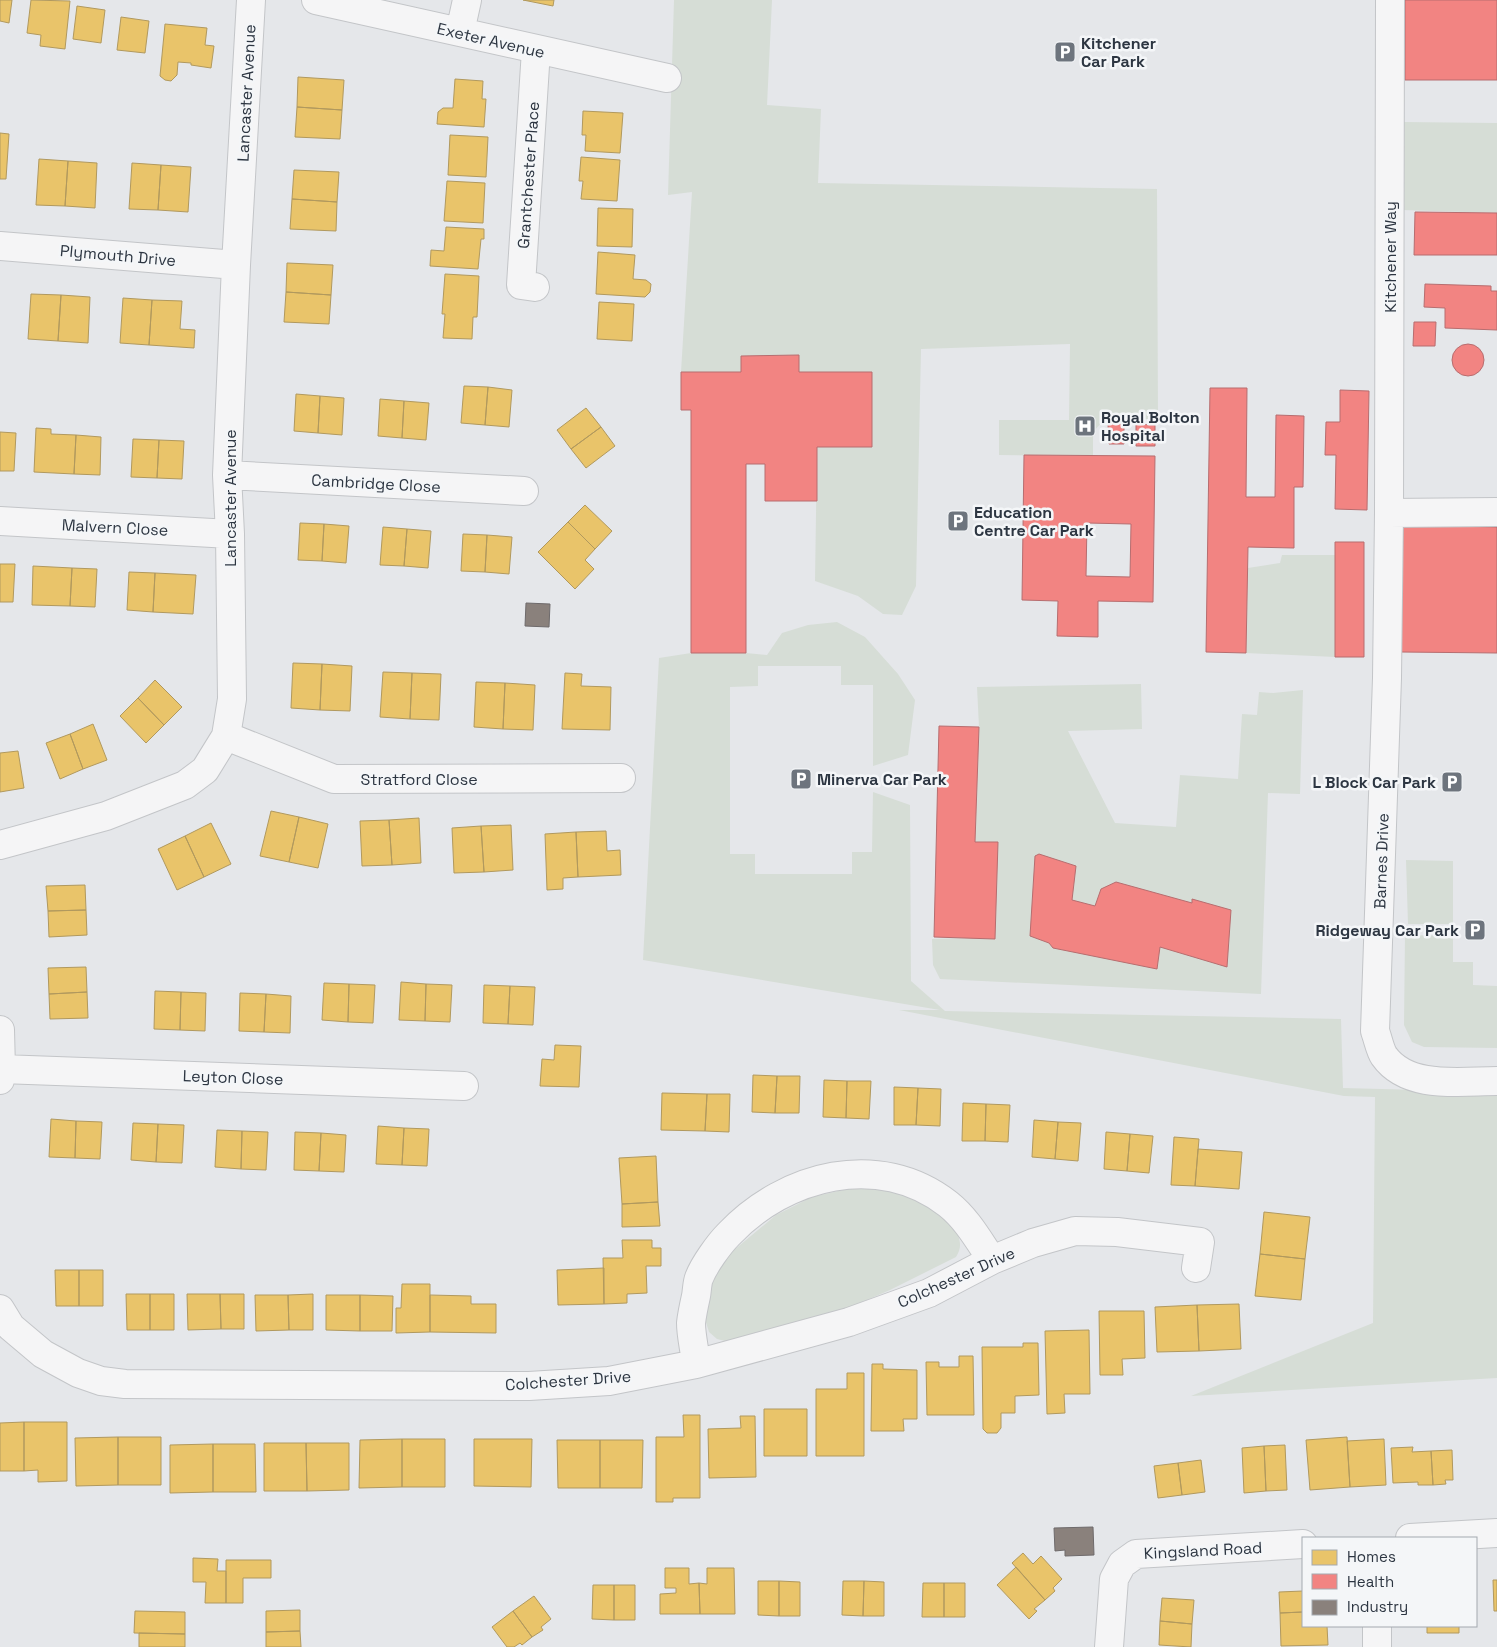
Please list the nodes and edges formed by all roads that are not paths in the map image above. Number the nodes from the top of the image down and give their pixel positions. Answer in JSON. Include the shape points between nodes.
{"nodes":[{"id":1,"x":251,"y":0,"type":"edge"},
{"id":2,"x":316,"y":0,"type":"edge"},
{"id":3,"x":467,"y":0,"type":"edge"},
{"id":4,"x":1390,"y":0,"type":"edge"},
{"id":5,"x":460,"y":32,"type":"junction"},
{"id":6,"x":536,"y":50,"type":"junction"},
{"id":7,"x":667,"y":78,"type":"dead end"},
{"id":8,"x":0,"y":246,"type":"edge"},
{"id":9,"x":236,"y":265,"type":"junction"},
{"id":10,"x":535,"y":287,"type":"dead end"},
{"id":11,"x":227,"y":476,"type":"junction"},
{"id":12,"x":524,"y":491,"type":"dead end"},
{"id":13,"x":1497,"y":512,"type":"edge"},
{"id":14,"x":1389,"y":513,"type":"junction"},
{"id":15,"x":0,"y":521,"type":"edge"},
{"id":16,"x":230,"y":534,"type":"junction"},
{"id":17,"x":226,"y":736,"type":"junction"},
{"id":18,"x":621,"y":778,"type":"dead end"},
{"id":19,"x":0,"y":845,"type":"edge"},
{"id":20,"x":0,"y":1030,"type":"edge"},
{"id":21,"x":1,"y":1074,"type":"edge"},
{"id":22,"x":1497,"y":1081,"type":"edge"},
{"id":23,"x":464,"y":1086,"type":"dead end"},
{"id":24,"x":992,"y":1260,"type":"junction"},
{"id":25,"x":1196,"y":1268,"type":"dead end"},
{"id":26,"x":4,"y":1323,"type":"edge"},
{"id":27,"x":696,"y":1364,"type":"junction"},
{"id":28,"x":1497,"y":1533,"type":"edge"},
{"id":29,"x":1427,"y":1537,"type":"edge"},
{"id":30,"x":1302,"y":1544,"type":"edge"},
{"id":31,"x":1377,"y":1627,"type":"edge"},
{"id":32,"x":1109,"y":1647,"type":"edge"},
{"id":33,"x":1377,"y":1647,"type":"edge"}],
"edges":[{"from":1,"to":9,"type":"street","name":"Lancaster Avenue"},
{"from":2,"to":5,"type":"street","name":"Exeter Avenue"},
{"from":3,"to":5,"type":"street"},
{"from":4,"to":14,"type":"street","name":"Kitchener Way"},
{"from":5,"to":6,"type":"street","name":"Exeter Avenue"},
{"from":6,"to":7,"type":"street","name":"Exeter Avenue"},
{"from":6,"to":10,"type":"street","name":"Grantchester Place","via":[[521,285]]},
{"from":8,"to":9,"type":"street","name":"Plymouth Drive"},
{"from":9,"to":11,"type":"street","name":"Lancaster Avenue"},
{"from":11,"to":12,"type":"street","name":"Cambridge Close"},
{"from":11,"to":16,"type":"street","name":"Lancaster Avenue"},
{"from":13,"to":14,"type":"street"},
{"from":14,"to":22,"type":"street","name":"Barnes Drive","via":[[1387,687],[1375,1031],[1384,1056],[1401,1073],[1424,1081]]},
{"from":15,"to":16,"type":"street","name":"Malvern Close"},
{"from":16,"to":17,"type":"street","name":"Lancaster Avenue","via":[[232,699]]},
{"from":17,"to":18,"type":"street","name":"Stratford Close","via":[[334,779]]},
{"from":17,"to":19,"type":"street","name":"Lancaster Avenue","via":[[205,770],[185,785],[106,816]]},
{"from":20,"to":21,"type":"street"},
{"from":21,"to":23,"type":"street","name":"Leyton Close"},
{"from":24,"to":25,"type":"street","name":"Colchester Drive","via":[[1033,1242],[1075,1231],[1117,1232],[1200,1242]]},
{"from":24,"to":27,"type":"street","name":"Colchester Drive","via":[[929,1293],[849,1322]]},
{"from":24,"to":27,"type":"street","via":[[965,1221],[948,1204],[919,1187],[879,1174],[839,1174],[799,1185],[737,1225],[719,1244],[699,1278],[691,1323]]},
{"from":26,"to":27,"type":"street","name":"Colchester Drive","via":[[43,1354],[78,1373],[101,1381],[125,1384],[529,1386],[609,1381]]},
{"from":28,"to":29,"type":"street"},
{"from":30,"to":32,"type":"street","name":"Kingsland Road","via":[[1136,1554],[1122,1564],[1114,1579]]},
{"from":31,"to":33,"type":"street"}]}
